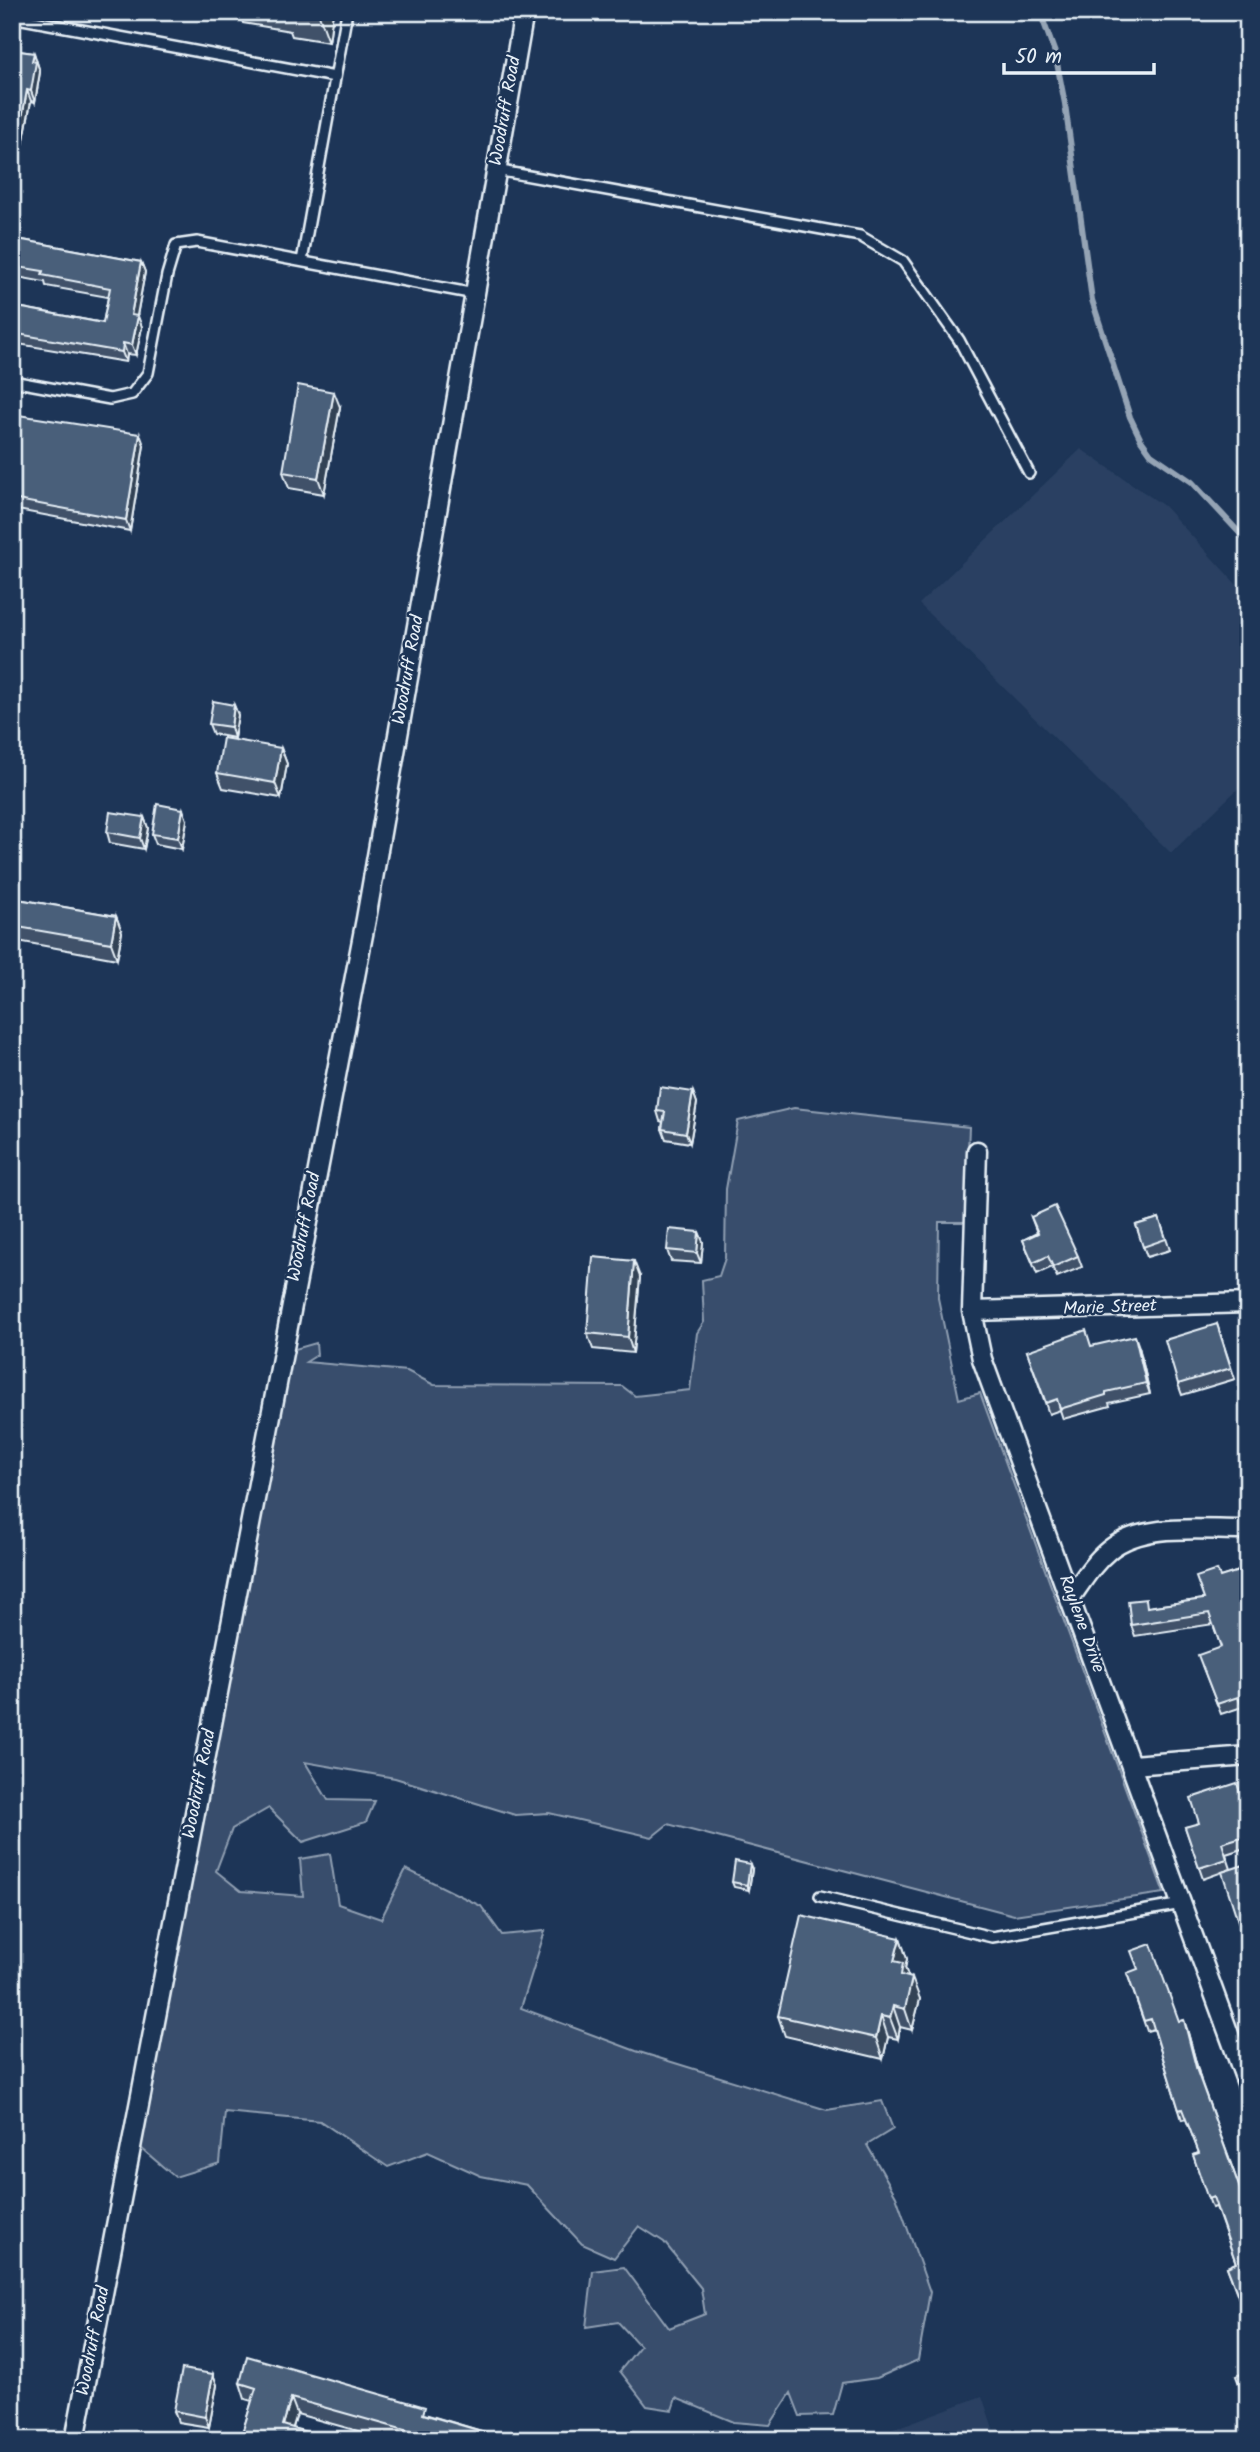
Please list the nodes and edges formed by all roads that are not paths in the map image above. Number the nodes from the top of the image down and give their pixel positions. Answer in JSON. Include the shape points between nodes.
{"nodes":[{"id":1,"x":347,"y":12,"type":"edge"},
{"id":2,"x":524,"y":12,"type":"edge"},
{"id":3,"x":12,"y":17,"type":"edge"},
{"id":4,"x":335,"y":76,"type":"junction"},
{"id":5,"x":496,"y":170,"type":"junction"},
{"id":6,"x":302,"y":261,"type":"junction"},
{"id":7,"x":475,"y":294,"type":"junction"},
{"id":8,"x":12,"y":381,"type":"edge"},
{"id":9,"x":1029,"y":473,"type":"dead end"},
{"id":10,"x":977,"y":1151,"type":"dead end"},
{"id":11,"x":1248,"y":1303,"type":"edge"},
{"id":12,"x":972,"y":1311,"type":"junction"},
{"id":13,"x":1248,"y":1530,"type":"edge"},
{"id":14,"x":1071,"y":1597,"type":"junction"},
{"id":15,"x":1248,"y":1756,"type":"edge"},
{"id":16,"x":1132,"y":1765,"type":"junction"},
{"id":17,"x":820,"y":1896,"type":"dead end"},
{"id":18,"x":1182,"y":1904,"type":"junction"},
{"id":19,"x":1248,"y":2086,"type":"edge"},
{"id":20,"x":75,"y":2440,"type":"edge"}],
"edges":[{"from":1,"to":4,"type":"lane"},
{"from":2,"to":5,"type":"street","name":"Woodruff Road"},
{"from":3,"to":4,"type":"lane"},
{"from":4,"to":6,"type":"lane"},
{"from":5,"to":7,"type":"street","name":"Woodruff Road"},
{"from":5,"to":9,"type":"lane","via":[[860,236],[903,261],[951,329]]},
{"from":6,"to":7,"type":"lane"},
{"from":6,"to":8,"type":"lane","via":[[197,242],[176,244],[148,373],[132,394],[110,399]]},
{"from":7,"to":20,"type":"street","name":"Woodruff Road","via":[[366,919]]},
{"from":10,"to":12,"type":"street","name":"Raylene Drive"},
{"from":11,"to":12,"type":"street","name":"Marie Street"},
{"from":12,"to":14,"type":"street","name":"Raylene Drive","via":[[982,1359]]},
{"from":13,"to":14,"type":"street","via":[[1151,1532],[1130,1538],[1095,1563]]},
{"from":14,"to":16,"type":"street","name":"Raylene Drive"},
{"from":15,"to":16,"type":"street"},
{"from":16,"to":18,"type":"street","name":"Raylene Drive"},
{"from":17,"to":18,"type":"lane","via":[[992,1937]]},
{"from":18,"to":19,"type":"street","name":"Raylene Drive"}]}
